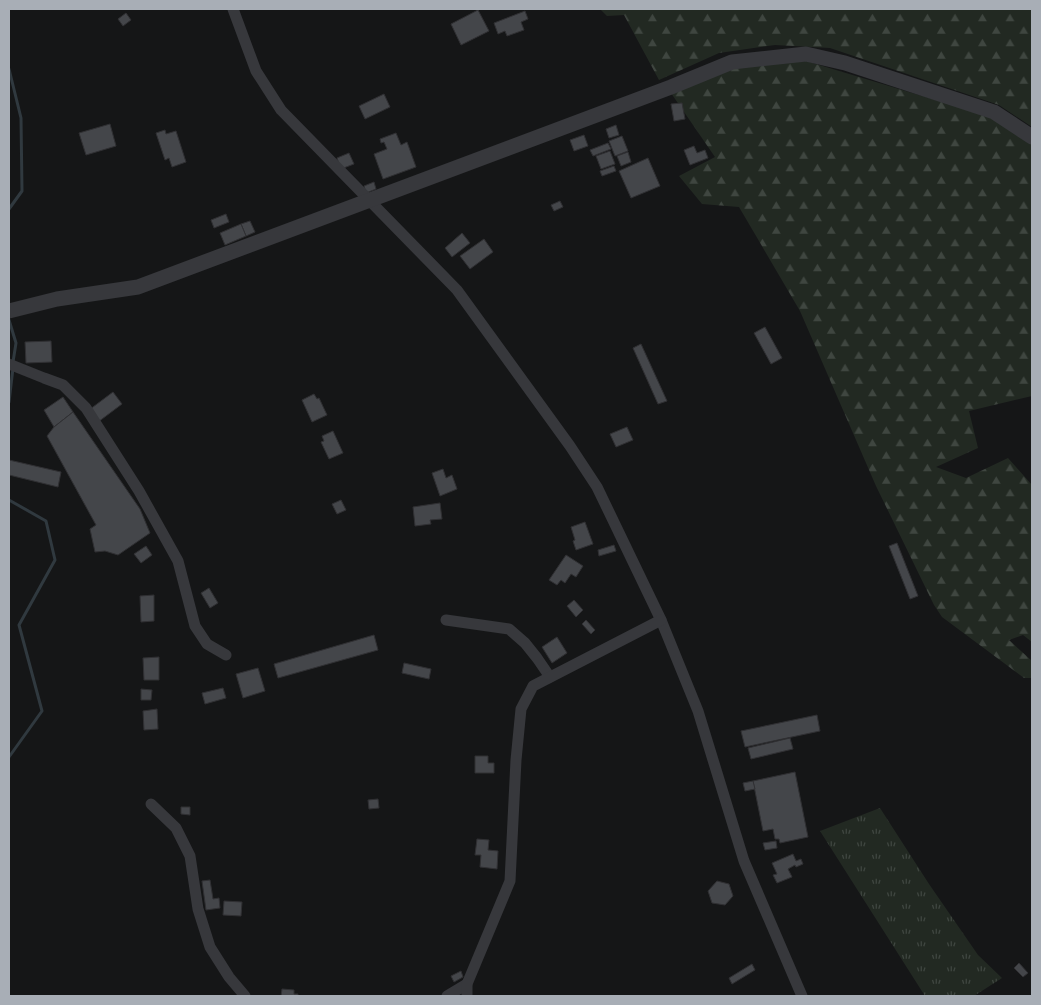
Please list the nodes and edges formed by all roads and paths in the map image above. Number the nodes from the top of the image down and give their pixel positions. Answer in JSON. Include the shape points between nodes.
{"nodes":[{"id":1,"x":233,"y":9,"type":"edge"},
{"id":2,"x":1032,"y":137,"type":"edge"},
{"id":3,"x":368,"y":200,"type":"junction"},
{"id":4,"x":9,"y":311,"type":"edge"},
{"id":5,"x":14,"y":366,"type":"edge"},
{"id":6,"x":446,"y":620,"type":"dead end"},
{"id":7,"x":661,"y":620,"type":"junction"},
{"id":8,"x":226,"y":655,"type":"dead end"},
{"id":9,"x":550,"y":677,"type":"junction"},
{"id":10,"x":151,"y":804,"type":"dead end"},
{"id":11,"x":467,"y":984,"type":"junction"},
{"id":12,"x":245,"y":996,"type":"edge"},
{"id":13,"x":447,"y":996,"type":"edge"},
{"id":14,"x":467,"y":996,"type":"edge"},
{"id":15,"x":802,"y":996,"type":"edge"}],
"edges":[{"from":1,"to":3,"type":"street","via":[[256,71],[280,110]]},
{"from":2,"to":3,"type":"street","via":[[994,112],[845,63],[806,54],[732,62]]},
{"from":3,"to":4,"type":"street","via":[[138,287],[57,299]]},
{"from":3,"to":7,"type":"street","via":[[456,290],[570,446],[597,487]]},
{"from":5,"to":8,"type":"street","via":[[63,385],[86,408],[139,491],[178,562],[195,626],[207,644]]},
{"from":6,"to":9,"type":"street","via":[[509,629]]},
{"from":7,"to":9,"type":"street"},
{"from":7,"to":15,"type":"street","via":[[698,711],[744,861]]},
{"from":9,"to":11,"type":"street","via":[[533,686],[521,709],[510,881]]},
{"from":10,"to":12,"type":"street","via":[[176,828],[190,856],[198,909],[210,947]]},
{"from":11,"to":13,"type":"street"},
{"from":11,"to":14,"type":"street"}]}
